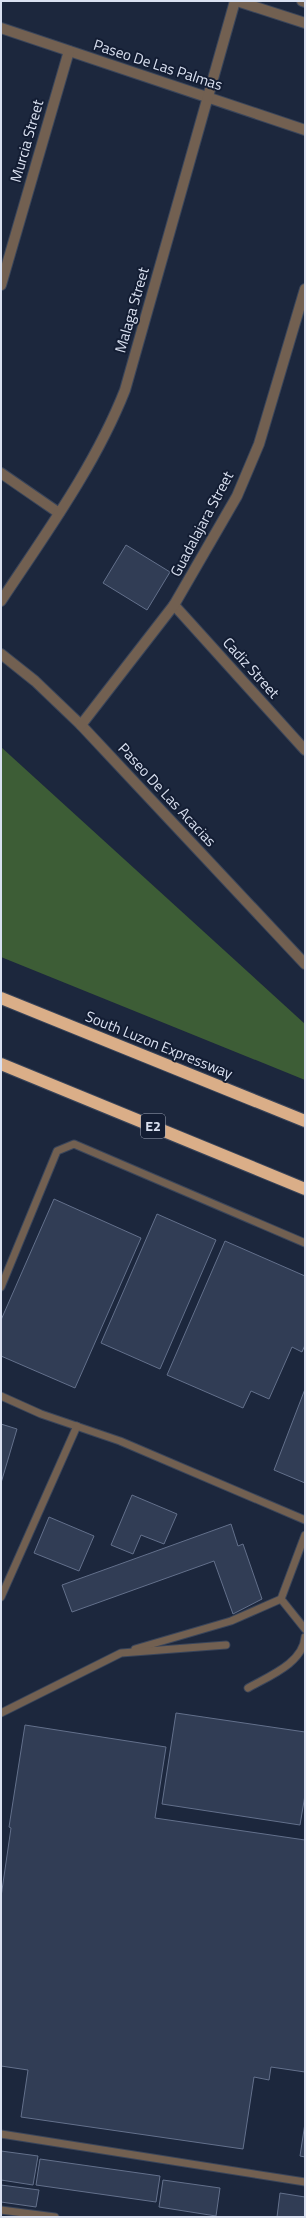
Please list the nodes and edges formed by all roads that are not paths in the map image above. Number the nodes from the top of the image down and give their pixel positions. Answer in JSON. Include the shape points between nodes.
{"nodes":[{"id":1,"x":236,"y":1,"type":"edge"},
{"id":2,"x":305,"y":23,"type":"edge"},
{"id":3,"x":1,"y":28,"type":"edge"},
{"id":4,"x":69,"y":51,"type":"junction"},
{"id":5,"x":207,"y":98,"type":"junction"},
{"id":6,"x":305,"y":130,"type":"edge"},
{"id":7,"x":1,"y":285,"type":"edge"},
{"id":8,"x":305,"y":289,"type":"edge"},
{"id":9,"x":1,"y":473,"type":"edge"},
{"id":10,"x":59,"y":513,"type":"junction"},
{"id":11,"x":1,"y":601,"type":"edge"},
{"id":12,"x":174,"y":605,"type":"junction"},
{"id":13,"x":1,"y":654,"type":"edge"},
{"id":14,"x":81,"y":725,"type":"junction"},
{"id":15,"x":304,"y":748,"type":"edge"},
{"id":16,"x":305,"y":964,"type":"edge"},
{"id":17,"x":1,"y":998,"type":"edge"},
{"id":18,"x":1,"y":1064,"type":"edge"},
{"id":19,"x":305,"y":1121,"type":"edge"},
{"id":20,"x":305,"y":1189,"type":"edge"},
{"id":21,"x":305,"y":1243,"type":"edge"},
{"id":22,"x":1,"y":1287,"type":"edge"},
{"id":23,"x":1,"y":1396,"type":"edge"},
{"id":24,"x":77,"y":1426,"type":"junction"},
{"id":25,"x":305,"y":1520,"type":"edge"},
{"id":26,"x":305,"y":1536,"type":"edge"},
{"id":27,"x":1,"y":1597,"type":"edge"},
{"id":28,"x":281,"y":1599,"type":"junction"},
{"id":29,"x":305,"y":1629,"type":"edge"},
{"id":30,"x":305,"y":1637,"type":"edge"},
{"id":31,"x":226,"y":1645,"type":"dead end"},
{"id":32,"x":121,"y":1653,"type":"junction"},
{"id":33,"x":248,"y":1688,"type":"dead end"},
{"id":34,"x":1,"y":1713,"type":"edge"},
{"id":35,"x":1,"y":2134,"type":"edge"},
{"id":36,"x":305,"y":2182,"type":"edge"},
{"id":37,"x":1,"y":2210,"type":"edge"},
{"id":38,"x":55,"y":2217,"type":"edge"}],
"edges":[{"from":1,"to":2,"type":"street"},
{"from":1,"to":5,"type":"street","name":"Malaga Street"},
{"from":3,"to":4,"type":"street","name":"Paseo De Las Palmas"},
{"from":4,"to":5,"type":"street","name":"Paseo De Las Palmas"},
{"from":4,"to":7,"type":"street","name":"Murcia Street"},
{"from":5,"to":6,"type":"street","name":"Paseo De Las Palmas"},
{"from":5,"to":10,"type":"street","name":"Malaga Street","via":[[125,390],[96,453]]},
{"from":8,"to":12,"type":"street","name":"Guadalajara Street","via":[[259,444],[237,496]]},
{"from":9,"to":10,"type":"street"},
{"from":10,"to":11,"type":"street","name":"Malaga Street"},
{"from":12,"to":14,"type":"street","name":"Guadalajara Street"},
{"from":12,"to":15,"type":"street","name":"Cadiz Street"},
{"from":13,"to":14,"type":"street","name":"Paseo De Las Acacias","via":[[35,681]]},
{"from":14,"to":16,"type":"street","name":"Paseo De Las Acacias"},
{"from":17,"to":19,"type":"highway","name":"South Luzon Expressway"},
{"from":18,"to":20,"type":"highway","number":"E2"},
{"from":21,"to":22,"type":"lane","via":[[74,1144],[57,1151]]},
{"from":23,"to":24,"type":"lane"},
{"from":24,"to":25,"type":"lane","via":[[120,1441]]},
{"from":24,"to":27,"type":"lane"},
{"from":26,"to":28,"type":"lane"},
{"from":28,"to":29,"type":"lane"},
{"from":28,"to":32,"type":"lane","via":[[232,1621]]},
{"from":30,"to":33,"type":"lane","via":[[304,1646],[294,1660]]},
{"from":31,"to":32,"type":"lane"},
{"from":32,"to":34,"type":"lane"},
{"from":35,"to":36,"type":"lane"},
{"from":37,"to":38,"type":"lane"}]}
